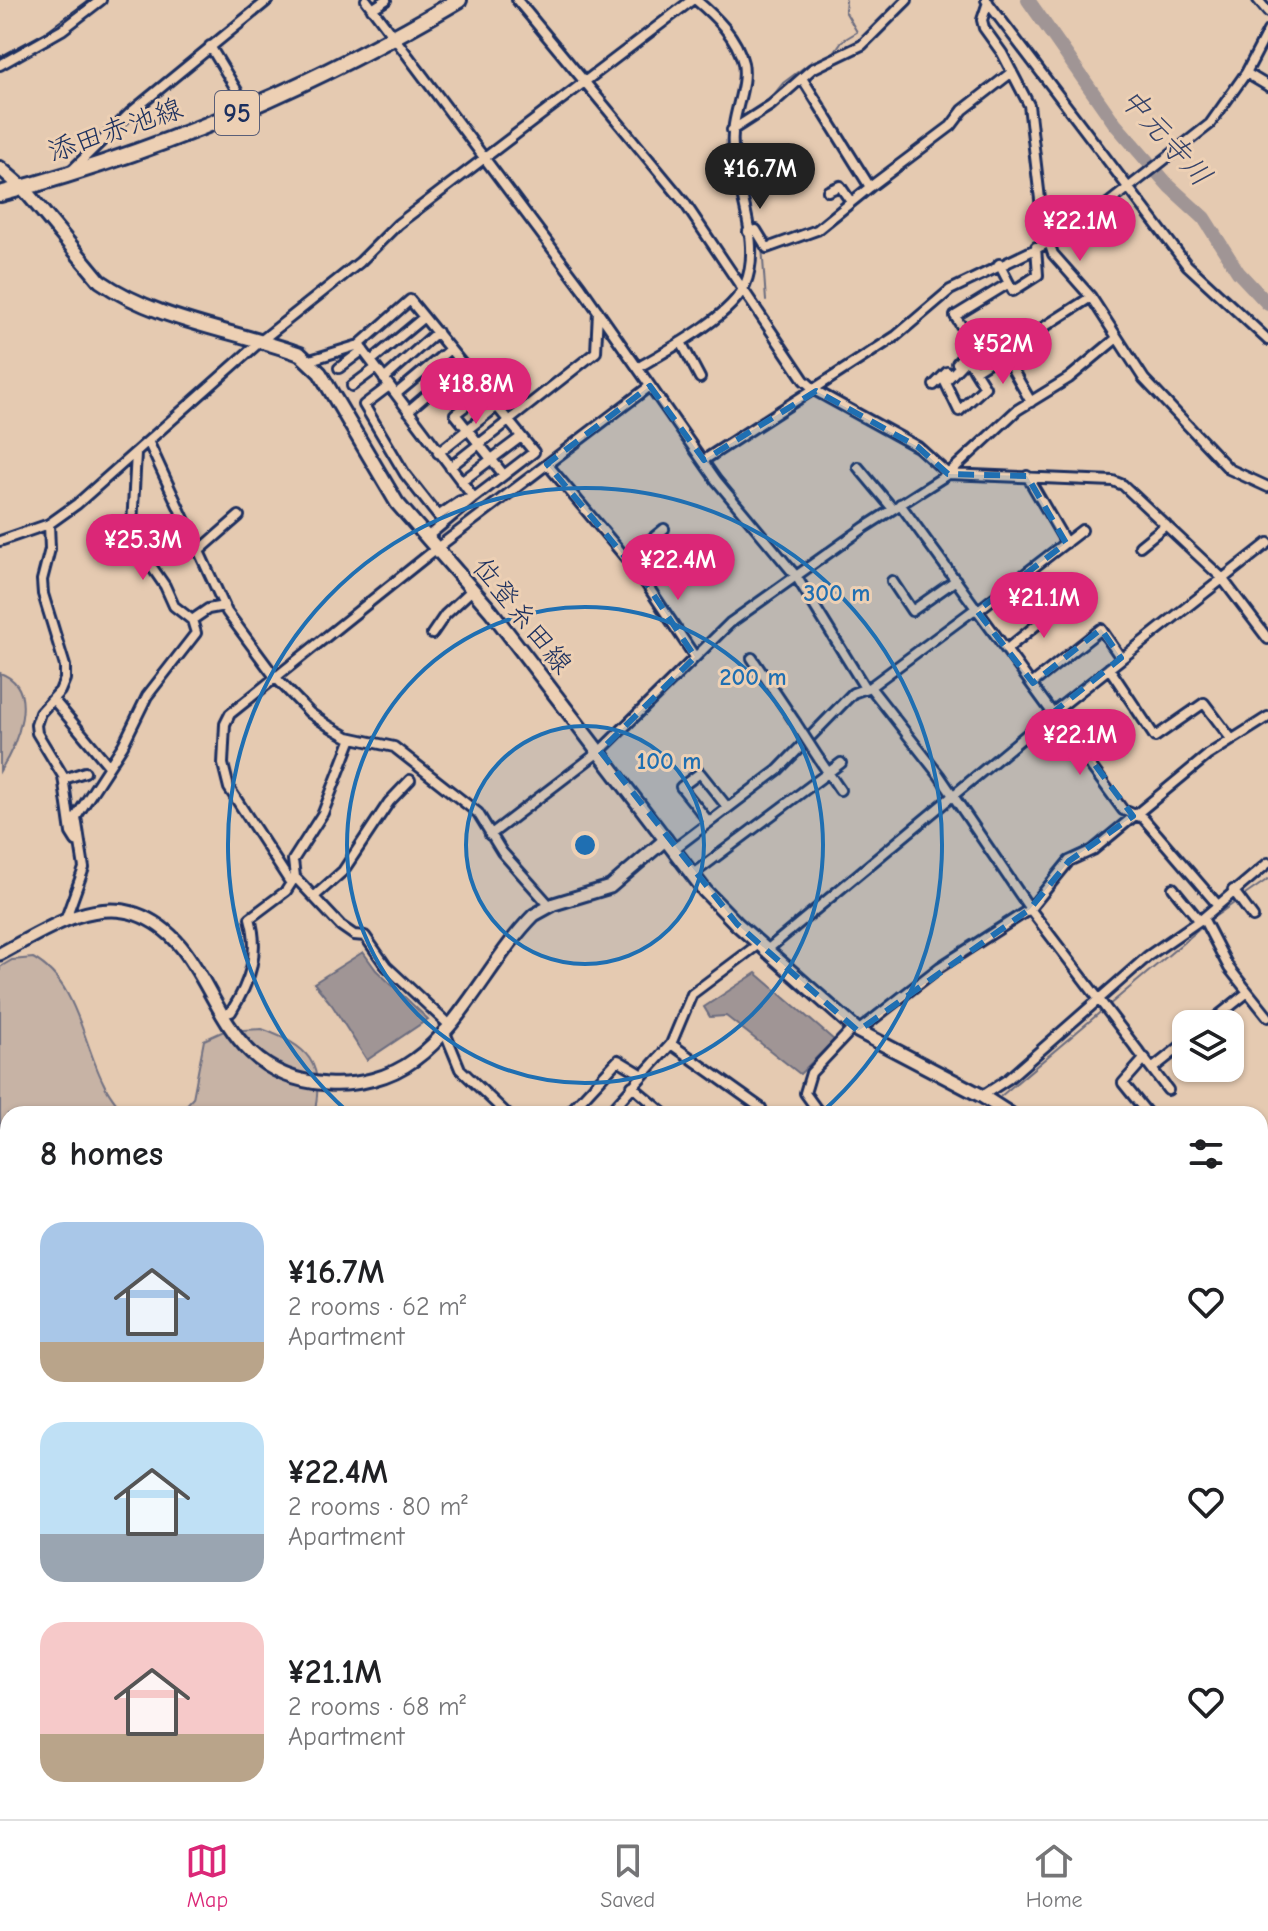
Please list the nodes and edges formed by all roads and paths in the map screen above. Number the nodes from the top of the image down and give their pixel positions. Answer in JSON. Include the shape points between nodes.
{"nodes":[{"id":1,"x":101,"y":0,"type":"edge"},
{"id":2,"x":268,"y":0,"type":"edge"},
{"id":3,"x":366,"y":0,"type":"edge"},
{"id":4,"x":386,"y":0,"type":"edge"},
{"id":5,"x":459,"y":0,"type":"edge"},
{"id":6,"x":517,"y":0,"type":"edge"},
{"id":7,"x":691,"y":0,"type":"edge"},
{"id":8,"x":907,"y":0,"type":"edge"},
{"id":9,"x":1258,"y":0,"type":"edge"},
{"id":10,"x":987,"y":1,"type":"edge"},
{"id":11,"x":372,"y":9,"type":"junction"},
{"id":12,"x":1268,"y":12,"type":"edge"},
{"id":13,"x":1268,"y":32,"type":"edge"},
{"id":14,"x":394,"y":39,"type":"junction"},
{"id":15,"x":210,"y":46,"type":"junction"},
{"id":16,"x":0,"y":65,"type":"edge"},
{"id":17,"x":1012,"y":72,"type":"junction"},
{"id":18,"x":1246,"y":73,"type":"junction"},
{"id":19,"x":802,"y":78,"type":"junction"},
{"id":20,"x":581,"y":81,"type":"junction"},
{"id":21,"x":1268,"y":86,"type":"edge"},
{"id":22,"x":248,"y":109,"type":"junction"},
{"id":23,"x":732,"y":130,"type":"junction"},
{"id":24,"x":486,"y":160,"type":"junction"},
{"id":25,"x":0,"y":168,"type":"edge"},
{"id":26,"x":69,"y":173,"type":"junction"},
{"id":27,"x":770,"y":180,"type":"dead end"},
{"id":28,"x":870,"y":187,"type":"junction"},
{"id":29,"x":1130,"y":187,"type":"junction"},
{"id":30,"x":23,"y":188,"type":"junction"},
{"id":31,"x":828,"y":191,"type":"dead end"},
{"id":32,"x":740,"y":192,"type":"junction"},
{"id":33,"x":0,"y":194,"type":"edge"},
{"id":34,"x":851,"y":202,"type":"junction"},
{"id":35,"x":748,"y":232,"type":"junction"},
{"id":36,"x":1048,"y":242,"type":"junction"},
{"id":37,"x":1036,"y":247,"type":"junction"},
{"id":38,"x":999,"y":264,"type":"junction"},
{"id":39,"x":1009,"y":283,"type":"junction"},
{"id":40,"x":745,"y":287,"type":"junction"},
{"id":41,"x":1091,"y":297,"type":"junction"},
{"id":42,"x":598,"y":311,"type":"junction"},
{"id":43,"x":424,"y":317,"type":"junction"},
{"id":44,"x":387,"y":320,"type":"junction"},
{"id":45,"x":437,"y":332,"type":"junction"},
{"id":46,"x":401,"y":336,"type":"junction"},
{"id":47,"x":1117,"y":338,"type":"junction"},
{"id":48,"x":262,"y":340,"type":"junction"},
{"id":49,"x":1268,"y":340,"type":"edge"},
{"id":50,"x":681,"y":342,"type":"junction"},
{"id":51,"x":361,"y":348,"type":"junction"},
{"id":52,"x":450,"y":349,"type":"junction"},
{"id":53,"x":1003,"y":353,"type":"junction"},
{"id":54,"x":437,"y":360,"type":"junction"},
{"id":55,"x":307,"y":361,"type":"junction"},
{"id":56,"x":374,"y":364,"type":"junction"},
{"id":57,"x":639,"y":367,"type":"junction"},
{"id":58,"x":339,"y":368,"type":"dead end"},
{"id":59,"x":975,"y":371,"type":"junction"},
{"id":60,"x":700,"y":378,"type":"dead end"},
{"id":61,"x":387,"y":382,"type":"junction"},
{"id":62,"x":934,"y":385,"type":"dead end"},
{"id":63,"x":352,"y":386,"type":"dead end"},
{"id":64,"x":650,"y":386,"type":"junction"},
{"id":65,"x":816,"y":391,"type":"junction"},
{"id":66,"x":483,"y":393,"type":"junction"},
{"id":67,"x":396,"y":394,"type":"junction"},
{"id":68,"x":1031,"y":402,"type":"junction"},
{"id":69,"x":496,"y":407,"type":"junction"},
{"id":70,"x":408,"y":411,"type":"junction"},
{"id":71,"x":508,"y":421,"type":"junction"},
{"id":72,"x":468,"y":429,"type":"junction"},
{"id":73,"x":521,"y":437,"type":"junction"},
{"id":74,"x":148,"y":441,"type":"junction"},
{"id":75,"x":479,"y":444,"type":"junction"},
{"id":76,"x":136,"y":453,"type":"junction"},
{"id":77,"x":438,"y":453,"type":"junction"},
{"id":78,"x":491,"y":460,"type":"junction"},
{"id":79,"x":704,"y":460,"type":"junction"},
{"id":80,"x":547,"y":464,"type":"junction"},
{"id":81,"x":450,"y":467,"type":"junction"},
{"id":82,"x":858,"y":467,"type":"dead end"},
{"id":83,"x":948,"y":474,"type":"junction"},
{"id":84,"x":504,"y":475,"type":"junction"},
{"id":85,"x":1027,"y":476,"type":"junction"},
{"id":86,"x":461,"y":482,"type":"junction"},
{"id":87,"x":1268,"y":487,"type":"edge"},
{"id":88,"x":474,"y":498,"type":"junction"},
{"id":89,"x":897,"y":506,"type":"junction"},
{"id":90,"x":239,"y":516,"type":"dead end"},
{"id":91,"x":49,"y":524,"type":"junction"},
{"id":92,"x":1166,"y":525,"type":"junction"},
{"id":93,"x":664,"y":529,"type":"dead end"},
{"id":94,"x":1082,"y":530,"type":"dead end"},
{"id":95,"x":427,"y":537,"type":"junction"},
{"id":96,"x":0,"y":541,"type":"edge"},
{"id":97,"x":1066,"y":543,"type":"junction"},
{"id":98,"x":1268,"y":543,"type":"edge"},
{"id":99,"x":1140,"y":546,"type":"dead end"},
{"id":100,"x":437,"y":548,"type":"junction"},
{"id":101,"x":673,"y":549,"type":"dead end"},
{"id":102,"x":199,"y":551,"type":"junction"},
{"id":103,"x":627,"y":559,"type":"junction"},
{"id":104,"x":641,"y":576,"type":"junction"},
{"id":105,"x":796,"y":576,"type":"junction"},
{"id":106,"x":1221,"y":577,"type":"junction"},
{"id":107,"x":956,"y":580,"type":"junction"},
{"id":108,"x":892,"y":581,"type":"dead end"},
{"id":109,"x":473,"y":589,"type":"junction"},
{"id":110,"x":1061,"y":605,"type":"dead end"},
{"id":111,"x":224,"y":606,"type":"junction"},
{"id":112,"x":976,"y":610,"type":"junction"},
{"id":113,"x":192,"y":620,"type":"junction"},
{"id":114,"x":432,"y":634,"type":"dead end"},
{"id":115,"x":1268,"y":639,"type":"edge"},
{"id":116,"x":1007,"y":649,"type":"junction"},
{"id":117,"x":695,"y":657,"type":"junction"},
{"id":118,"x":752,"y":658,"type":"dead end"},
{"id":119,"x":1121,"y":658,"type":"junction"},
{"id":120,"x":1109,"y":668,"type":"junction"},
{"id":121,"x":275,"y":677,"type":"junction"},
{"id":122,"x":1033,"y":683,"type":"junction"},
{"id":123,"x":868,"y":687,"type":"junction"},
{"id":124,"x":53,"y":699,"type":"junction"},
{"id":125,"x":1055,"y":711,"type":"junction"},
{"id":126,"x":1268,"y":717,"type":"edge"},
{"id":127,"x":352,"y":738,"type":"junction"},
{"id":128,"x":1232,"y":740,"type":"junction"},
{"id":129,"x":600,"y":751,"type":"junction"},
{"id":130,"x":841,"y":763,"type":"dead end"},
{"id":131,"x":109,"y":766,"type":"junction"},
{"id":132,"x":85,"y":772,"type":"dead end"},
{"id":133,"x":829,"y":773,"type":"junction"},
{"id":134,"x":64,"y":779,"type":"junction"},
{"id":135,"x":410,"y":780,"type":"dead end"},
{"id":136,"x":840,"y":790,"type":"dead end"},
{"id":137,"x":954,"y":796,"type":"junction"},
{"id":138,"x":728,"y":808,"type":"junction"},
{"id":139,"x":1133,"y":816,"type":"junction"},
{"id":140,"x":709,"y":822,"type":"junction"},
{"id":141,"x":490,"y":835,"type":"junction"},
{"id":142,"x":670,"y":844,"type":"junction"},
{"id":143,"x":78,"y":845,"type":"junction"},
{"id":144,"x":1268,"y":863,"type":"edge"},
{"id":145,"x":693,"y":874,"type":"junction"},
{"id":146,"x":292,"y":880,"type":"junction"},
{"id":147,"x":1173,"y":888,"type":"dead end"},
{"id":148,"x":1233,"y":890,"type":"junction"},
{"id":149,"x":316,"y":895,"type":"junction"},
{"id":150,"x":1217,"y":904,"type":"junction"},
{"id":151,"x":550,"y":906,"type":"junction"},
{"id":152,"x":1030,"y":909,"type":"junction"},
{"id":153,"x":1253,"y":917,"type":"dead end"},
{"id":154,"x":66,"y":918,"type":"junction"},
{"id":155,"x":1201,"y":919,"type":"junction"},
{"id":156,"x":764,"y":946,"type":"junction"},
{"id":157,"x":0,"y":954,"type":"edge"},
{"id":158,"x":1248,"y":992,"type":"junction"},
{"id":159,"x":1101,"y":999,"type":"junction"},
{"id":160,"x":1226,"y":1010,"type":"edge"},
{"id":161,"x":221,"y":1015,"type":"junction"},
{"id":162,"x":1268,"y":1017,"type":"edge"},
{"id":163,"x":446,"y":1027,"type":"junction"},
{"id":164,"x":856,"y":1029,"type":"junction"},
{"id":165,"x":671,"y":1044,"type":"junction"},
{"id":166,"x":1172,"y":1053,"type":"edge"},
{"id":167,"x":1145,"y":1058,"type":"junction"},
{"id":168,"x":1152,"y":1069,"type":"junction"},
{"id":169,"x":643,"y":1075,"type":"junction"},
{"id":170,"x":632,"y":1086,"type":"junction"},
{"id":171,"x":1168,"y":1090,"type":"dead end"},
{"id":172,"x":982,"y":1096,"type":"junction"},
{"id":173,"x":499,"y":1106,"type":"edge"},
{"id":174,"x":575,"y":1106,"type":"edge"},
{"id":175,"x":615,"y":1106,"type":"edge"},
{"id":176,"x":656,"y":1106,"type":"edge"},
{"id":177,"x":758,"y":1106,"type":"edge"},
{"id":178,"x":814,"y":1106,"type":"edge"},
{"id":179,"x":998,"y":1106,"type":"edge"},
{"id":180,"x":1142,"y":1106,"type":"edge"}],
"edges":[{"from":1,"to":16,"type":"street","via":[[62,30]]},
{"from":2,"to":15,"type":"street"},
{"from":3,"to":11,"type":"street"},
{"from":4,"to":11,"type":"street"},
{"from":5,"to":14,"type":"main road","name":"添田赤池線","number":"95"},
{"from":6,"to":20,"type":"street"},
{"from":7,"to":20,"type":"street"},
{"from":7,"to":23,"type":"street","via":[[717,17],[744,66]]},
{"from":8,"to":19,"type":"street","via":[[862,45]]},
{"from":9,"to":12,"type":"street"},
{"from":10,"to":17,"type":"street","via":[[984,28]]},
{"from":10,"to":29,"type":"street"},
{"from":11,"to":14,"type":"street"},
{"from":13,"to":18,"type":"street"},
{"from":14,"to":22,"type":"main road","name":"添田赤池線","number":"95"},
{"from":14,"to":24,"type":"street"},
{"from":15,"to":22,"type":"street"},
{"from":15,"to":26,"type":"street"},
{"from":17,"to":28,"type":"street"},
{"from":17,"to":36,"type":"street","via":[[1029,105]]},
{"from":18,"to":21,"type":"street"},
{"from":18,"to":29,"type":"street","via":[[1210,124]]},
{"from":19,"to":23,"type":"street"},
{"from":19,"to":28,"type":"street"},
{"from":20,"to":24,"type":"street"},
{"from":20,"to":40,"type":"street","via":[[684,202]]},
{"from":22,"to":26,"type":"main road","name":"添田赤池線","number":"95"},
{"from":23,"to":32,"type":"street"},
{"from":24,"to":42,"type":"street"},
{"from":24,"to":48,"type":"street","via":[[398,224],[313,303]]},
{"from":25,"to":30,"type":"main road","name":"位登糸田線"},
{"from":26,"to":30,"type":"main road","name":"添田赤池線","number":"95"},
{"from":27,"to":32,"type":"street"},
{"from":28,"to":34,"type":"street"},
{"from":29,"to":36,"type":"street","via":[[1073,231]]},
{"from":29,"to":49,"type":"street","via":[[1187,265]]},
{"from":30,"to":33,"type":"main road","name":"添田赤池線","number":"95"},
{"from":30,"to":48,"type":"main road","name":"位登糸田線","via":[[112,290]]},
{"from":31,"to":34,"type":"street","via":[[840,186]]},
{"from":32,"to":35,"type":"street"},
{"from":34,"to":35,"type":"street","via":[[817,230],[767,248],[756,230]]},
{"from":35,"to":40,"type":"street","via":[[752,263]]},
{"from":36,"to":37,"type":"street"},
{"from":36,"to":41,"type":"street","via":[[1062,267]]},
{"from":37,"to":38,"type":"street"},
{"from":37,"to":39,"type":"street","via":[[1038,275],[1013,291]]},
{"from":38,"to":39,"type":"street"},
{"from":38,"to":65,"type":"street","via":[[933,302],[896,336]]},
{"from":39,"to":62,"type":"street","via":[[955,316],[970,349]]},
{"from":40,"to":50,"type":"street"},
{"from":40,"to":65,"type":"street"},
{"from":41,"to":47,"type":"street"},
{"from":41,"to":53,"type":"street"},
{"from":42,"to":57,"type":"street"},
{"from":42,"to":71,"type":"street","via":[[596,352]]},
{"from":43,"to":44,"type":"street","via":[[410,300]]},
{"from":43,"to":45,"type":"street"},
{"from":43,"to":46,"type":"street"},
{"from":44,"to":46,"type":"street"},
{"from":44,"to":51,"type":"street"},
{"from":45,"to":52,"type":"street"},
{"from":45,"to":61,"type":"street"},
{"from":46,"to":56,"type":"street"},
{"from":47,"to":68,"type":"street"},
{"from":47,"to":87,"type":"street","via":[[1144,379],[1229,469]]},
{"from":48,"to":55,"type":"main road","name":"位登糸田線"},
{"from":48,"to":74,"type":"street"},
{"from":50,"to":57,"type":"street"},
{"from":50,"to":60,"type":"street"},
{"from":51,"to":55,"type":"street"},
{"from":51,"to":56,"type":"street"},
{"from":51,"to":58,"type":"street"},
{"from":52,"to":54,"type":"street"},
{"from":52,"to":66,"type":"street"},
{"from":53,"to":59,"type":"street"},
{"from":53,"to":68,"type":"street"},
{"from":54,"to":67,"type":"street"},
{"from":54,"to":70,"type":"street","via":[[449,376]]},
{"from":55,"to":95,"type":"main road","name":"位登糸田線","via":[[320,373],[397,503]]},
{"from":56,"to":61,"type":"street"},
{"from":56,"to":63,"type":"street"},
{"from":57,"to":64,"type":"street"},
{"from":59,"to":59,"type":"street","via":[[985,387],[959,411],[945,382],[965,361]]},
{"from":61,"to":67,"type":"street"},
{"from":61,"to":88,"type":"street","via":[[364,405],[405,474],[438,516]]},
{"from":64,"to":79,"type":"street"},
{"from":64,"to":80,"type":"street"},
{"from":65,"to":79,"type":"street"},
{"from":65,"to":83,"type":"street","via":[[918,447]]},
{"from":66,"to":69,"type":"street"},
{"from":66,"to":72,"type":"street","via":[[455,414]]},
{"from":67,"to":70,"type":"street"},
{"from":68,"to":83,"type":"street"},
{"from":69,"to":71,"type":"street"},
{"from":69,"to":72,"type":"street"},
{"from":70,"to":77,"type":"street"},
{"from":71,"to":73,"type":"street"},
{"from":71,"to":75,"type":"street"},
{"from":72,"to":75,"type":"street"},
{"from":72,"to":77,"type":"street"},
{"from":73,"to":78,"type":"street"},
{"from":73,"to":84,"type":"street","via":[[534,452]]},
{"from":74,"to":76,"type":"street"},
{"from":74,"to":102,"type":"street"},
{"from":75,"to":78,"type":"street"},
{"from":75,"to":81,"type":"street"},
{"from":76,"to":91,"type":"street"},
{"from":76,"to":113,"type":"street","via":[[136,544],[174,606]]},
{"from":77,"to":81,"type":"street"},
{"from":78,"to":84,"type":"street"},
{"from":78,"to":86,"type":"street"},
{"from":79,"to":105,"type":"street"},
{"from":80,"to":100,"type":"street"},
{"from":80,"to":103,"type":"street"},
{"from":81,"to":86,"type":"street"},
{"from":82,"to":89,"type":"street"},
{"from":83,"to":85,"type":"street"},
{"from":83,"to":89,"type":"street"},
{"from":84,"to":88,"type":"street"},
{"from":85,"to":92,"type":"street","via":[[1113,481],[1139,497]]},
{"from":85,"to":97,"type":"street"},
{"from":86,"to":88,"type":"street"},
{"from":88,"to":95,"type":"street"},
{"from":89,"to":105,"type":"street"},
{"from":89,"to":107,"type":"street"},
{"from":90,"to":102,"type":"street"},
{"from":91,"to":96,"type":"street"},
{"from":91,"to":124,"type":"street","via":[[43,594],[65,666],[65,679]]},
{"from":92,"to":99,"type":"street"},
{"from":92,"to":106,"type":"street"},
{"from":93,"to":103,"type":"street"},
{"from":94,"to":97,"type":"street"},
{"from":95,"to":100,"type":"main road","name":"位登糸田線"},
{"from":97,"to":112,"type":"street"},
{"from":98,"to":106,"type":"street"},
{"from":100,"to":109,"type":"main road","name":"位登糸田線"},
{"from":100,"to":121,"type":"street"},
{"from":101,"to":104,"type":"street"},
{"from":102,"to":111,"type":"street"},
{"from":103,"to":104,"type":"street"},
{"from":104,"to":117,"type":"street"},
{"from":105,"to":117,"type":"street","via":[[730,623]]},
{"from":105,"to":123,"type":"street"},
{"from":106,"to":115,"type":"street"},
{"from":106,"to":119,"type":"street"},
{"from":107,"to":108,"type":"street","via":[[912,611]]},
{"from":107,"to":112,"type":"street"},
{"from":109,"to":114,"type":"street"},
{"from":109,"to":129,"type":"main road","name":"位登糸田線"},
{"from":110,"to":116,"type":"street"},
{"from":111,"to":113,"type":"street"},
{"from":111,"to":121,"type":"street"},
{"from":112,"to":116,"type":"street"},
{"from":112,"to":123,"type":"street"},
{"from":113,"to":131,"type":"street","via":[[196,633],[147,696]]},
{"from":116,"to":122,"type":"street"},
{"from":117,"to":129,"type":"street"},
{"from":118,"to":133,"type":"street","bridge":true},
{"from":119,"to":120,"type":"street"},
{"from":119,"to":122,"type":"street","via":[[1101,629]]},
{"from":120,"to":125,"type":"street"},
{"from":120,"to":128,"type":"street","via":[[1155,737],[1204,703]]},
{"from":121,"to":127,"type":"street","via":[[310,713]]},
{"from":121,"to":146,"type":"street","via":[[230,714],[223,764],[229,788]]},
{"from":122,"to":125,"type":"street"},
{"from":123,"to":137,"type":"street"},
{"from":123,"to":138,"type":"street","via":[[853,693],[778,770]]},
{"from":124,"to":131,"type":"street"},
{"from":124,"to":134,"type":"street","via":[[40,713],[37,733]]},
{"from":125,"to":137,"type":"street"},
{"from":125,"to":139,"type":"street","via":[[1123,810]]},
{"from":126,"to":128,"type":"street"},
{"from":127,"to":141,"type":"street","via":[[394,747],[406,755],[478,813]]},
{"from":127,"to":146,"type":"street","via":[[323,813],[293,860]]},
{"from":128,"to":139,"type":"street"},
{"from":129,"to":141,"type":"street"},
{"from":129,"to":142,"type":"main road","name":"位登糸田線"},
{"from":130,"to":133,"type":"street"},
{"from":131,"to":143,"type":"street","via":[[76,817]]},
{"from":132,"to":134,"type":"street"},
{"from":133,"to":136,"type":"street"},
{"from":133,"to":145,"type":"street"},
{"from":134,"to":143,"type":"street","via":[[71,833]]},
{"from":135,"to":149,"type":"street","via":[[343,871]]},
{"from":137,"to":152,"type":"street"},
{"from":137,"to":156,"type":"street"},
{"from":138,"to":140,"type":"street"},
{"from":138,"to":140,"type":"street","via":[[700,773],[681,787]]},
{"from":139,"to":150,"type":"street","via":[[1143,818]]},
{"from":139,"to":152,"type":"street","via":[[1093,850],[1069,861]]},
{"from":140,"to":142,"type":"street"},
{"from":141,"to":151,"type":"street"},
{"from":142,"to":145,"type":"main road","name":"位登糸田線"},
{"from":142,"to":151,"type":"street","via":[[610,887]]},
{"from":143,"to":154,"type":"street","via":[[84,868]]},
{"from":144,"to":148,"type":"street"},
{"from":145,"to":156,"type":"main road","name":"位登糸田線"},
{"from":146,"to":149,"type":"street"},
{"from":146,"to":161,"type":"street","via":[[286,891],[250,918],[256,938],[249,980],[231,1012]]},
{"from":147,"to":155,"type":"street"},
{"from":148,"to":150,"type":"street"},
{"from":148,"to":153,"type":"street"},
{"from":149,"to":163,"type":"street","via":[[341,926],[365,936],[386,966]]},
{"from":150,"to":155,"type":"street"},
{"from":151,"to":163,"type":"street","via":[[528,921]]},
{"from":152,"to":159,"type":"street"},
{"from":152,"to":164,"type":"street"},
{"from":154,"to":157,"type":"street"},
{"from":154,"to":161,"type":"street","via":[[120,911],[151,922],[178,943]]},
{"from":155,"to":158,"type":"street"},
{"from":155,"to":159,"type":"street","via":[[1148,956]]},
{"from":156,"to":164,"type":"main road","name":"位登糸田線"},
{"from":156,"to":165,"type":"street","via":[[692,994]]},
{"from":158,"to":160,"type":"street"},
{"from":158,"to":162,"type":"street"},
{"from":159,"to":167,"type":"street"},
{"from":159,"to":172,"type":"street"},
{"from":161,"to":163,"type":"street","via":[[237,1040],[278,1071],[325,1084],[356,1083],[392,1072],[415,1060]]},
{"from":163,"to":173,"type":"street","via":[[460,1069]]},
{"from":164,"to":172,"type":"main road","name":"位登糸田線"},
{"from":164,"to":178,"type":"street","via":[[811,1073],[805,1093]]},
{"from":165,"to":169,"type":"street"},
{"from":165,"to":177,"type":"street"},
{"from":166,"to":168,"type":"street"},
{"from":167,"to":168,"type":"street"},
{"from":167,"to":180,"type":"street","via":[[1123,1083]]},
{"from":168,"to":171,"type":"street"},
{"from":169,"to":170,"type":"street"},
{"from":169,"to":174,"type":"street","via":[[618,1060]]},
{"from":170,"to":175,"type":"street"},
{"from":170,"to":176,"type":"street"},
{"from":172,"to":179,"type":"main road","name":"位登糸田線"}]}
